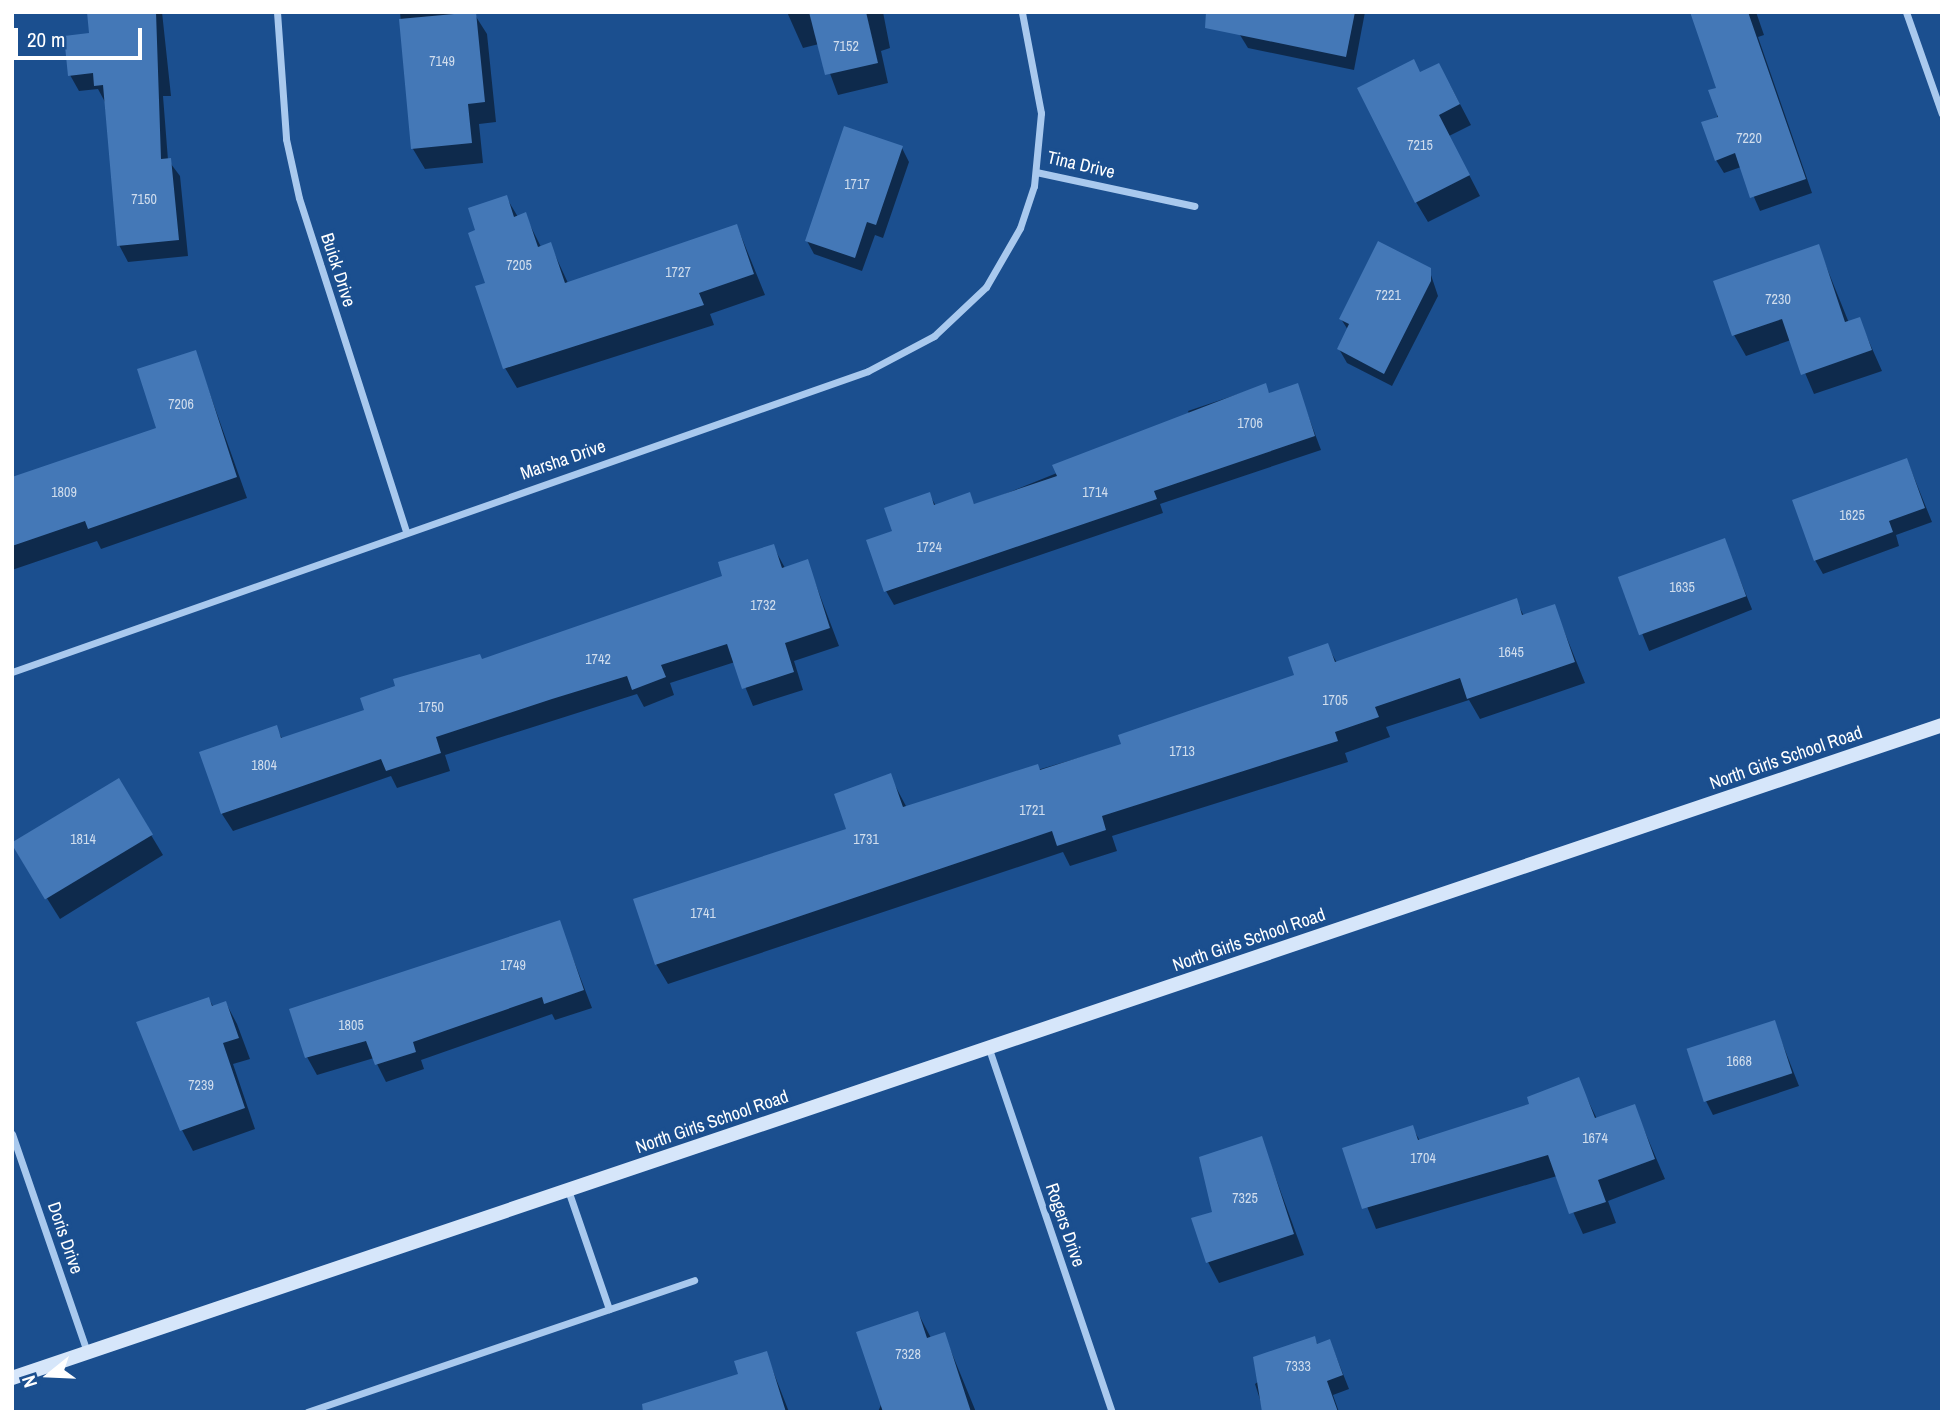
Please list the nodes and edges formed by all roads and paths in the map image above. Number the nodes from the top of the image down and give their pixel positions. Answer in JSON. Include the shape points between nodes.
{"nodes":[{"id":1,"x":277,"y":12,"type":"edge"},
{"id":2,"x":1022,"y":12,"type":"edge"},
{"id":3,"x":1906,"y":12,"type":"edge"},
{"id":4,"x":1942,"y":114,"type":"edge"},
{"id":5,"x":1036,"y":172,"type":"junction"},
{"id":6,"x":1194,"y":206,"type":"dead end"},
{"id":7,"x":406,"y":530,"type":"junction"},
{"id":8,"x":12,"y":672,"type":"edge"},
{"id":9,"x":1942,"y":725,"type":"edge"},
{"id":10,"x":989,"y":1049,"type":"junction"},
{"id":11,"x":12,"y":1134,"type":"edge"},
{"id":12,"x":568,"y":1191,"type":"junction"},
{"id":13,"x":694,"y":1280,"type":"dead end"},
{"id":14,"x":609,"y":1309,"type":"junction"},
{"id":15,"x":88,"y":1353,"type":"junction"},
{"id":16,"x":12,"y":1378,"type":"edge"},
{"id":17,"x":307,"y":1412,"type":"edge"},
{"id":18,"x":1112,"y":1412,"type":"edge"}],
"edges":[{"from":1,"to":7,"type":"street","name":"Buick Drive","via":[[286,139],[299,198]]},
{"from":2,"to":5,"type":"street","name":"Tina Drive","via":[[1041,113]]},
{"from":3,"to":4,"type":"street"},
{"from":5,"to":6,"type":"street","name":"Tina Drive"},
{"from":5,"to":7,"type":"street","name":"Marsha Drive","via":[[1020,228],[986,287],[945,328],[901,357]]},
{"from":7,"to":8,"type":"street","name":"Marsha Drive"},
{"from":9,"to":10,"type":"main road","name":"North Girls School Road"},
{"from":10,"to":12,"type":"main road","name":"North Girls School Road"},
{"from":10,"to":18,"type":"street","name":"Rogers Drive"},
{"from":11,"to":15,"type":"street","name":"Doris Drive"},
{"from":12,"to":14,"type":"street"},
{"from":12,"to":15,"type":"main road","name":"North Girls School Road"},
{"from":13,"to":14,"type":"street"},
{"from":14,"to":17,"type":"street"},
{"from":15,"to":16,"type":"main road","name":"North Girls School Road"}]}
